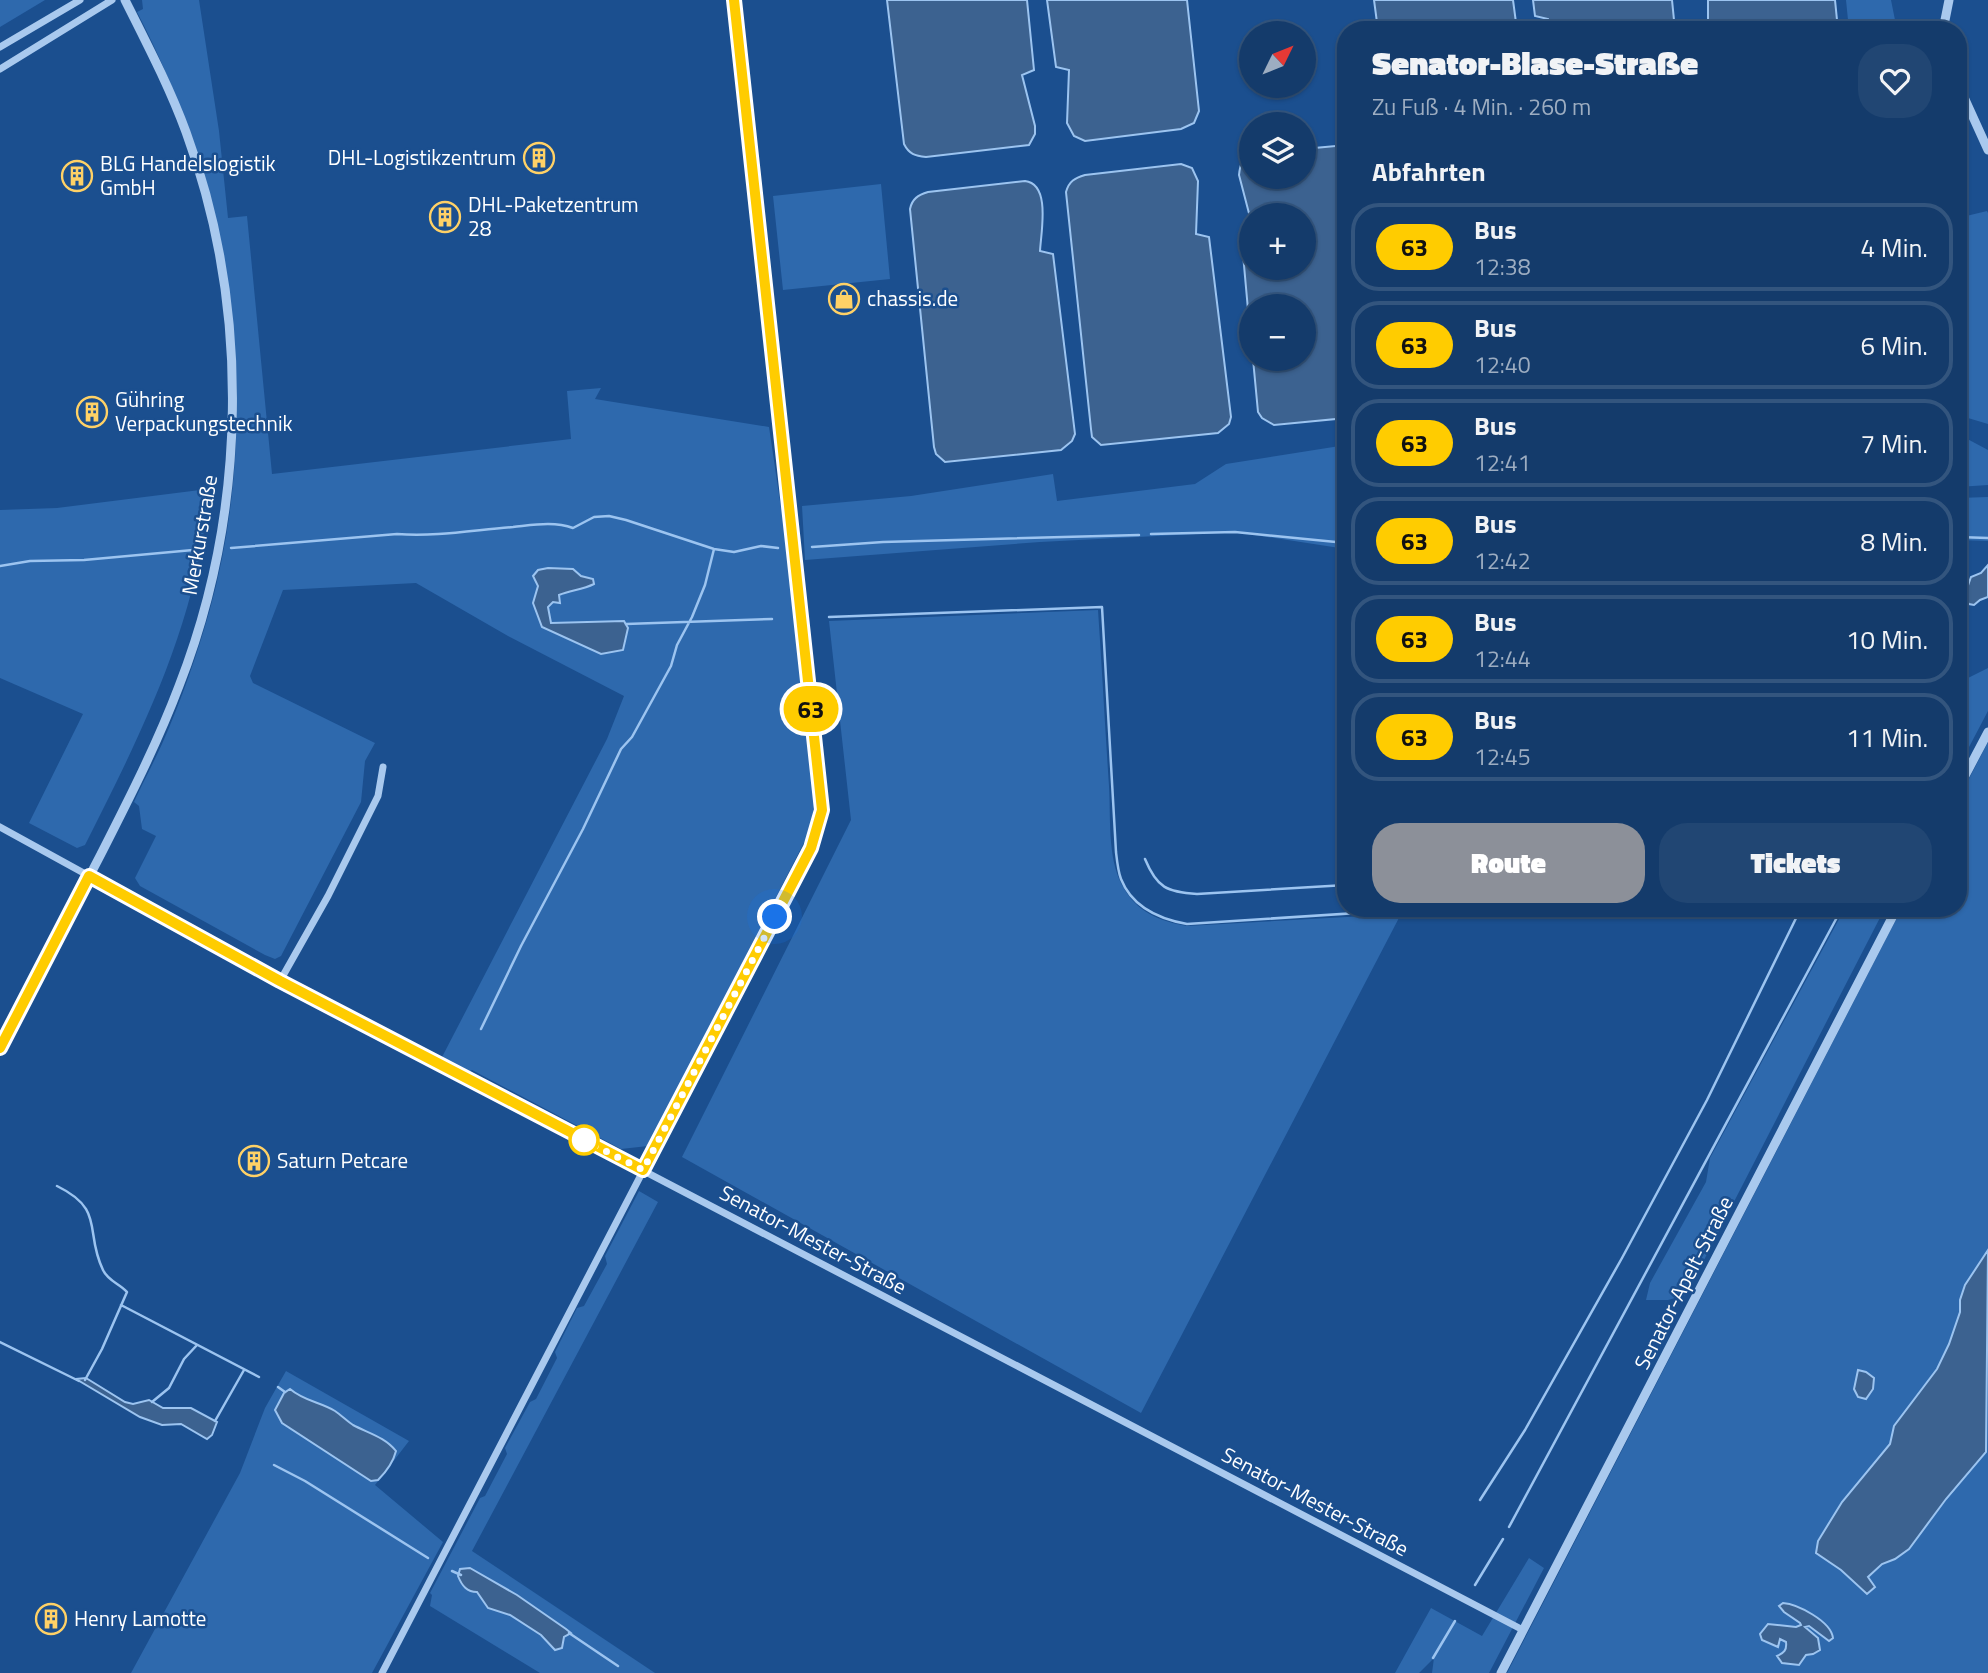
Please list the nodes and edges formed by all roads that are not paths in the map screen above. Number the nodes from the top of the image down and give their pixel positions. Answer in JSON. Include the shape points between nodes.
{"nodes":[{"id":1,"x":80,"y":0,"type":"edge"},
{"id":2,"x":112,"y":0,"type":"edge"},
{"id":3,"x":125,"y":0,"type":"edge"},
{"id":4,"x":734,"y":0,"type":"edge"},
{"id":5,"x":1949,"y":0,"type":"edge"},
{"id":6,"x":1945,"y":21,"type":"edge"},
{"id":7,"x":0,"y":47,"type":"edge"},
{"id":8,"x":0,"y":69,"type":"edge"},
{"id":9,"x":1967,"y":104,"type":"edge"},
{"id":10,"x":1988,"y":149,"type":"edge"},
{"id":11,"x":1988,"y":732,"type":"edge"},
{"id":12,"x":383,"y":767,"type":"dead end"},
{"id":13,"x":1967,"y":772,"type":"edge"},
{"id":14,"x":0,"y":827,"type":"edge"},
{"id":15,"x":89,"y":876,"type":"junction"},
{"id":16,"x":1892,"y":917,"type":"edge"},
{"id":17,"x":280,"y":981,"type":"junction"},
{"id":18,"x":0,"y":1048,"type":"edge"},
{"id":19,"x":643,"y":1170,"type":"junction"},
{"id":20,"x":1523,"y":1630,"type":"junction"},
{"id":21,"x":382,"y":1673,"type":"edge"},
{"id":22,"x":1501,"y":1673,"type":"edge"}],
"edges":[{"from":1,"to":7,"type":"street"},
{"from":2,"to":8,"type":"street"},
{"from":3,"to":15,"type":"street","name":"Merkurstraße","via":[[178,110],[210,215],[230,336],[231,442],[221,535],[193,646],[157,740]]},
{"from":4,"to":19,"type":"street","via":[[822,810],[811,848]]},
{"from":5,"to":6,"type":"street"},
{"from":9,"to":10,"type":"street"},
{"from":11,"to":13,"type":"street"},
{"from":12,"to":17,"type":"street","via":[[378,796]]},
{"from":14,"to":15,"type":"street","name":"Senator-Mester-Straße"},
{"from":15,"to":17,"type":"street","name":"Senator-Mester-Straße"},
{"from":15,"to":18,"type":"street","name":"Merkurstraße"},
{"from":16,"to":20,"type":"street","name":"Senator-Apelt-Straße"},
{"from":17,"to":19,"type":"street","name":"Senator-Mester-Straße"},
{"from":19,"to":20,"type":"street","name":"Senator-Mester-Straße"},
{"from":19,"to":21,"type":"street"},
{"from":20,"to":22,"type":"street","name":"Senator-Apelt-Straße"}]}
